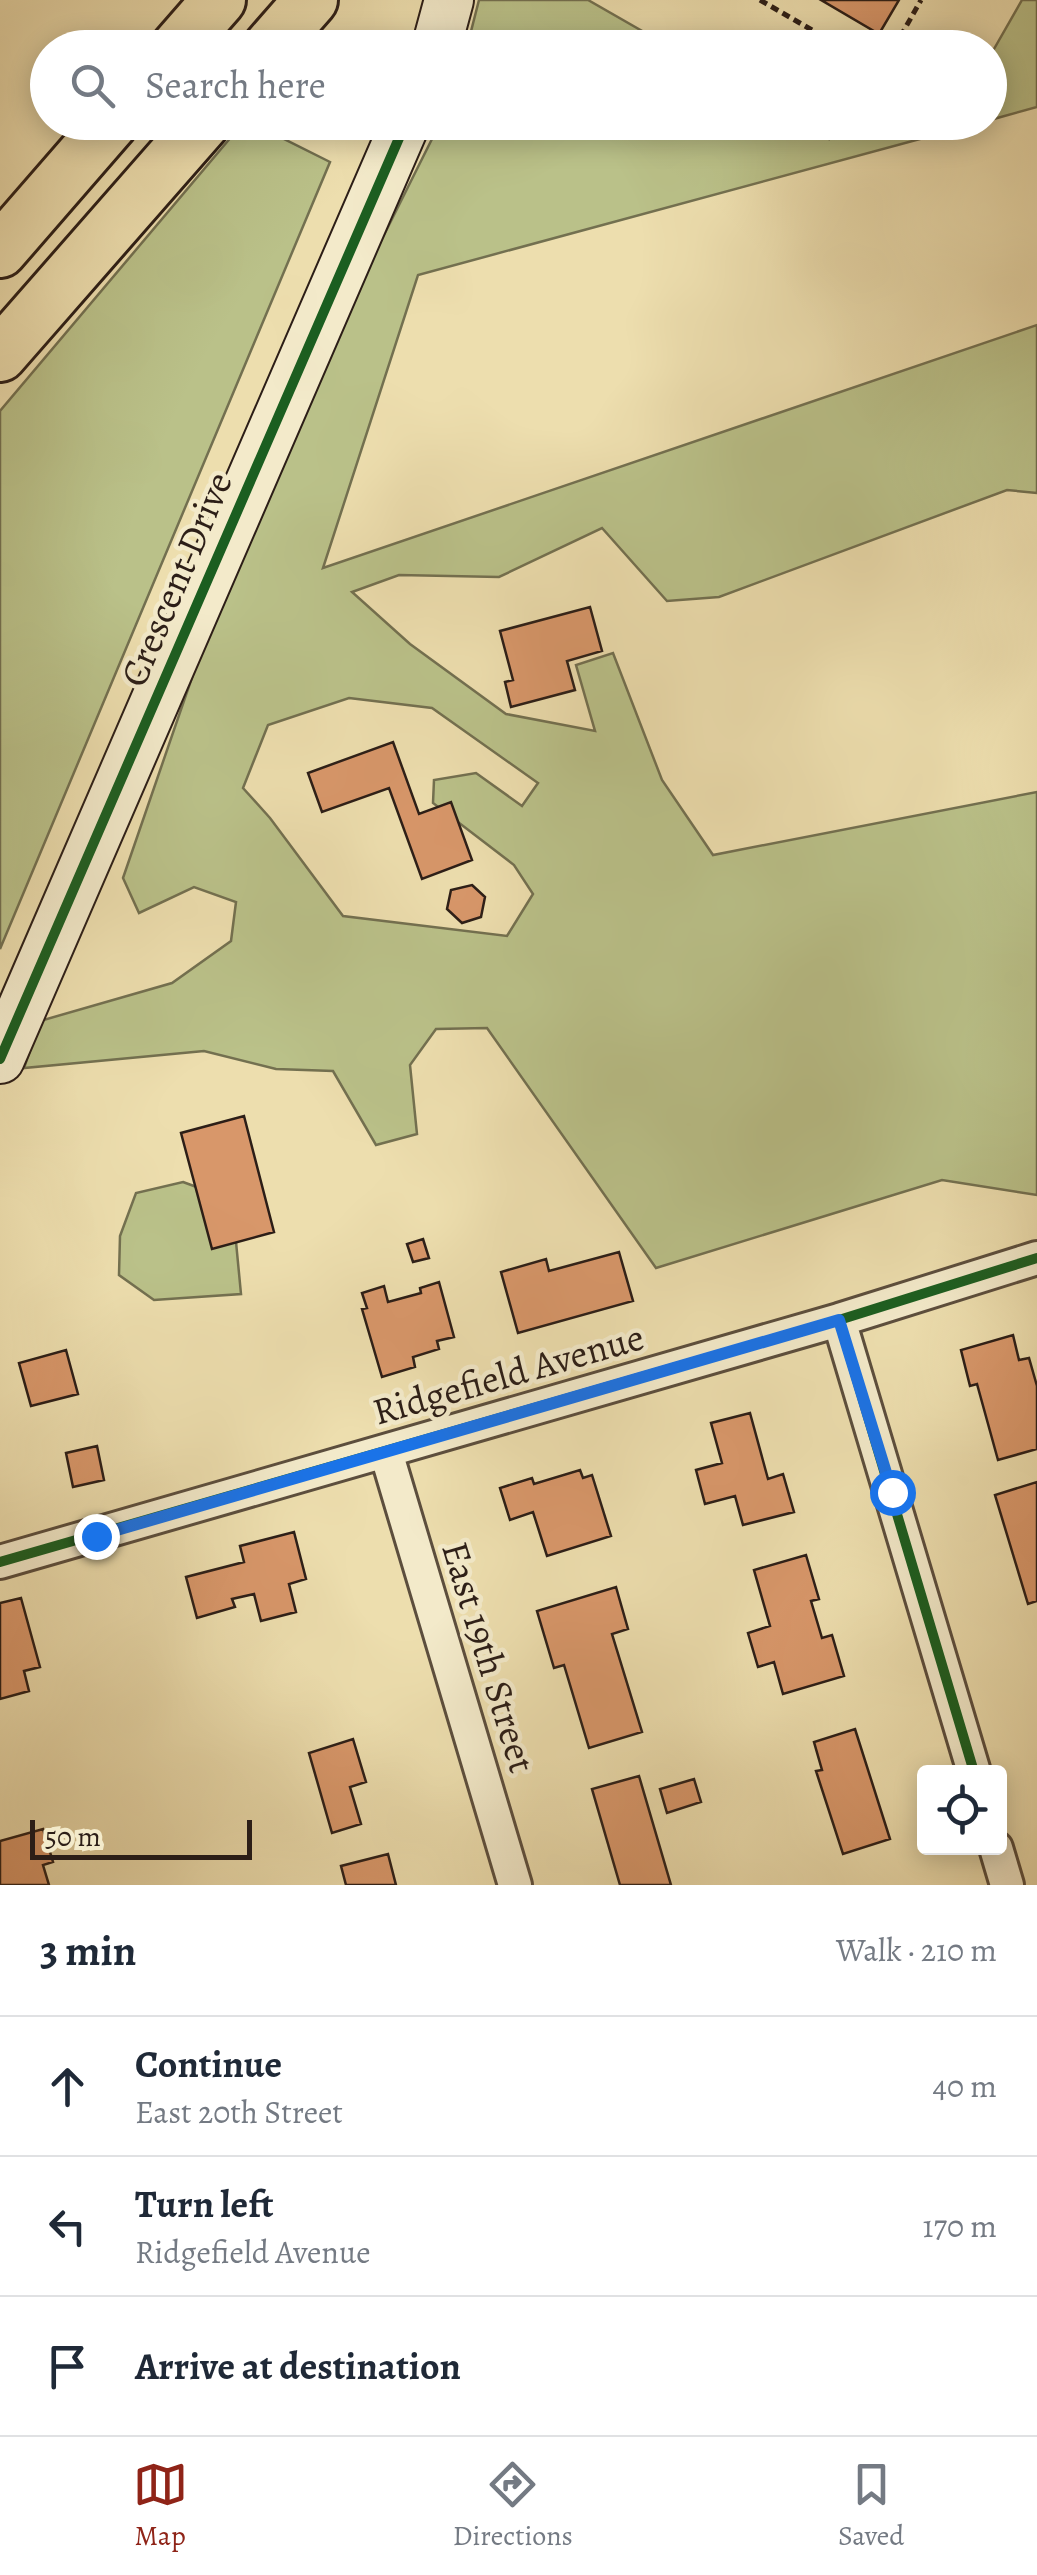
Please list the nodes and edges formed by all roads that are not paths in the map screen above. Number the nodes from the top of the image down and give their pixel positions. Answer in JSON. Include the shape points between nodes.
{"nodes":[{"id":1,"x":218,"y":0,"type":"edge"},
{"id":2,"x":311,"y":0,"type":"edge"},
{"id":3,"x":449,"y":0,"type":"edge"},
{"id":4,"x":192,"y":30,"type":"edge"},
{"id":5,"x":285,"y":30,"type":"edge"},
{"id":6,"x":441,"y":30,"type":"edge"},
{"id":7,"x":96,"y":140,"type":"edge"},
{"id":8,"x":187,"y":140,"type":"edge"},
{"id":9,"x":398,"y":140,"type":"edge"},
{"id":10,"x":0,"y":251,"type":"edge"},
{"id":11,"x":8,"y":330,"type":"edge"},
{"id":12,"x":0,"y":1059,"type":"edge"},
{"id":13,"x":1037,"y":1258,"type":"edge"},
{"id":14,"x":839,"y":1320,"type":"junction"},
{"id":15,"x":386,"y":1452,"type":"junction"},
{"id":16,"x":0,"y":1562,"type":"edge"},
{"id":17,"x":972,"y":1765,"type":"edge"},
{"id":18,"x":998,"y":1855,"type":"edge"},
{"id":19,"x":515,"y":1885,"type":"edge"},
{"id":20,"x":1007,"y":1885,"type":"edge"}],
"edges":[{"from":1,"to":4,"type":"main road"},
{"from":2,"to":5,"type":"main road"},
{"from":3,"to":6,"type":"street"},
{"from":7,"to":10,"type":"main road"},
{"from":8,"to":11,"type":"main road"},
{"from":9,"to":12,"type":"street","name":"Crescent Drive"},
{"from":13,"to":14,"type":"street","name":"Ridgefield Avenue"},
{"from":14,"to":15,"type":"street","name":"Ridgefield Avenue"},
{"from":14,"to":17,"type":"street"},
{"from":15,"to":16,"type":"street","name":"Ridgefield Avenue"},
{"from":15,"to":19,"type":"street","name":"East 19th Street"},
{"from":18,"to":20,"type":"street"}]}
